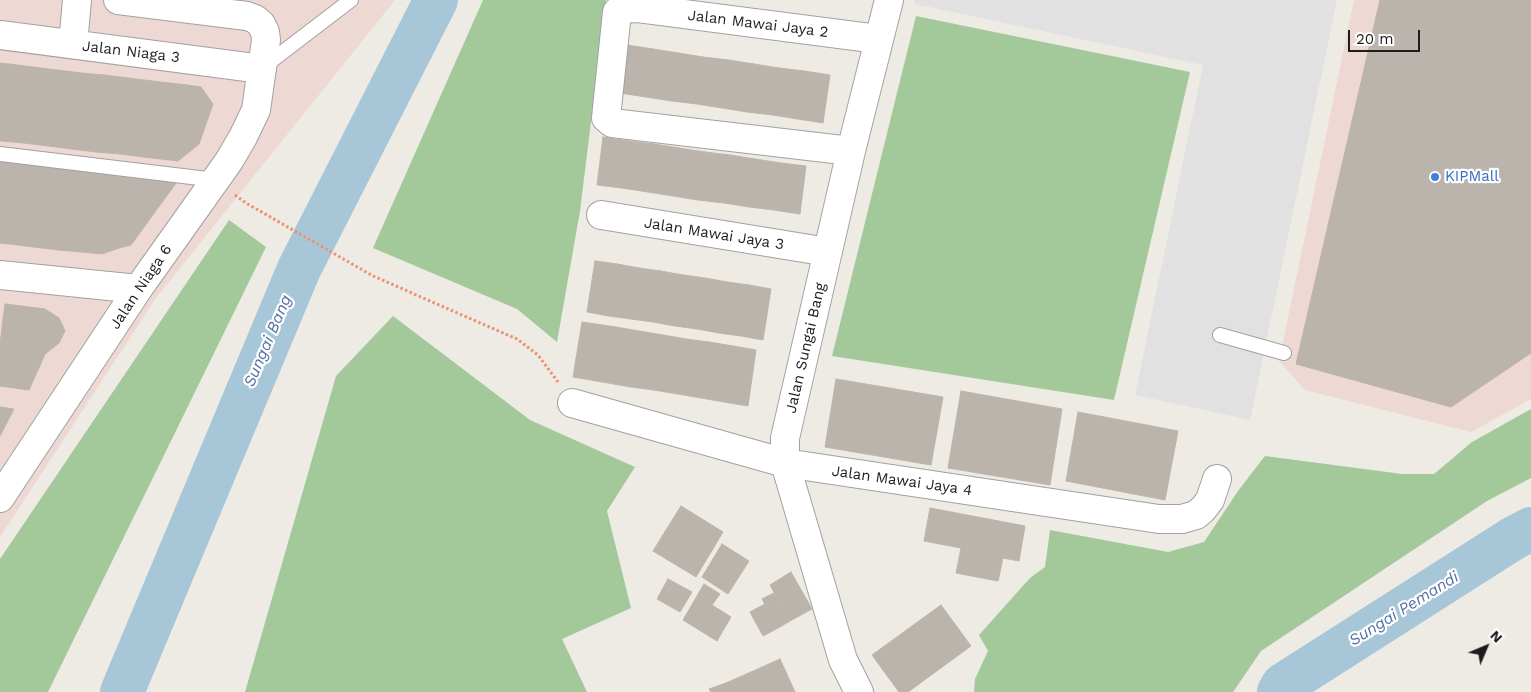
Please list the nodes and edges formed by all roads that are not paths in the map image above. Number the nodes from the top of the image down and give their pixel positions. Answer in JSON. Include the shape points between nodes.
{"nodes":[{"id":1,"x":77,"y":0,"type":"edge"},
{"id":2,"x":118,"y":0,"type":"edge"},
{"id":3,"x":351,"y":0,"type":"edge"},
{"id":4,"x":889,"y":0,"type":"edge"},
{"id":5,"x":701,"y":9,"type":"edge"},
{"id":6,"x":0,"y":35,"type":"edge"},
{"id":7,"x":878,"y":39,"type":"junction"},
{"id":8,"x":73,"y":44,"type":"junction"},
{"id":9,"x":262,"y":69,"type":"junction"},
{"id":10,"x":851,"y":151,"type":"junction"},
{"id":11,"x":0,"y":154,"type":"edge"},
{"id":12,"x":216,"y":180,"type":"junction"},
{"id":13,"x":600,"y":215,"type":"dead end"},
{"id":14,"x":828,"y":252,"type":"junction"},
{"id":15,"x":0,"y":275,"type":"edge"},
{"id":16,"x":138,"y":289,"type":"junction"},
{"id":17,"x":1220,"y":334,"type":"dead end"},
{"id":18,"x":1284,"y":353,"type":"dead end"},
{"id":19,"x":572,"y":403,"type":"road end"},
{"id":20,"x":785,"y":463,"type":"junction"},
{"id":21,"x":1216,"y":479,"type":"dead end"},
{"id":22,"x":0,"y":498,"type":"edge"},
{"id":23,"x":858,"y":692,"type":"edge"}],
"edges":[{"from":1,"to":8,"type":"street"},
{"from":2,"to":9,"type":"street","name":"Jalan Niaga 6","via":[[255,19],[265,32]]},
{"from":3,"to":9,"type":"lane"},
{"from":4,"to":7,"type":"street","name":"Jalan Sungai Bang"},
{"from":5,"to":7,"type":"street","name":"Jalan Mawai Jaya 2"},
{"from":5,"to":10,"type":"street","name":"Jalan Mawai Jaya 2","via":[[638,8],[617,12],[606,118],[609,122]]},
{"from":6,"to":8,"type":"street","name":"Jalan Niaga 3"},
{"from":7,"to":10,"type":"street","name":"Jalan Sungai Bang"},
{"from":8,"to":9,"type":"street","name":"Jalan Niaga 3"},
{"from":9,"to":12,"type":"street","name":"Jalan Niaga 6","via":[[256,110],[244,137]]},
{"from":10,"to":14,"type":"street","name":"Jalan Sungai Bang"},
{"from":11,"to":12,"type":"lane"},
{"from":12,"to":16,"type":"street","name":"Jalan Niaga 6"},
{"from":13,"to":14,"type":"street","name":"Jalan Mawai Jaya 3"},
{"from":14,"to":20,"type":"street","name":"Jalan Sungai Bang","via":[[785,438]]},
{"from":15,"to":16,"type":"street"},
{"from":16,"to":22,"type":"street","name":"Jalan Niaga 6"},
{"from":17,"to":18,"type":"lane"},
{"from":19,"to":20,"type":"street","name":"Jalan Mawai Jaya 4"},
{"from":20,"to":21,"type":"street","name":"Jalan Mawai Jaya 4","via":[[1159,519],[1196,515],[1210,500]]},
{"from":20,"to":23,"type":"street","name":"Jalan Sungai Bang","via":[[843,660]]}]}
